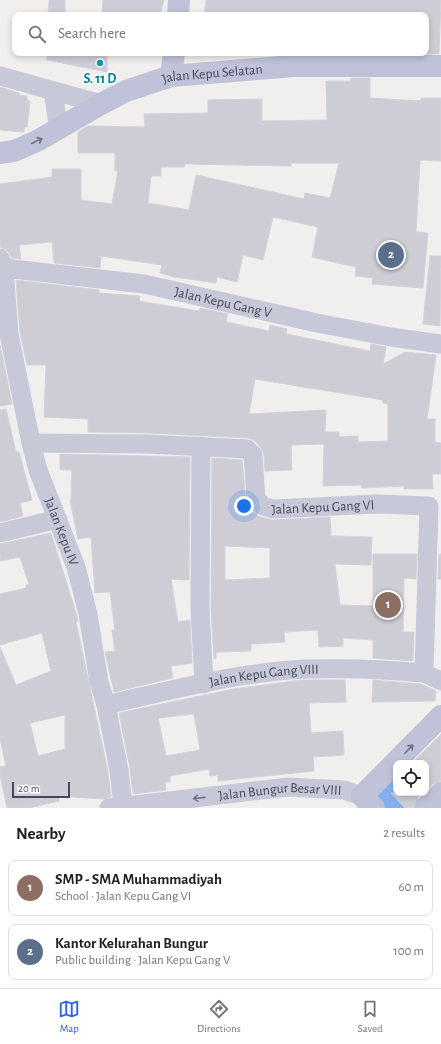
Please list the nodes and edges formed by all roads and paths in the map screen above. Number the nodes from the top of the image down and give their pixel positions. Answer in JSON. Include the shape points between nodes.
{"nodes":[{"id":1,"x":179,"y":0,"type":"edge"},
{"id":2,"x":178,"y":12,"type":"edge"},
{"id":3,"x":174,"y":56,"type":"edge"},
{"id":4,"x":441,"y":66,"type":"edge"},
{"id":5,"x":0,"y":76,"type":"edge"},
{"id":6,"x":171,"y":76,"type":"junction"},
{"id":7,"x":53,"y":91,"type":"junction"},
{"id":8,"x":101,"y":104,"type":"junction"},
{"id":9,"x":59,"y":130,"type":"junction"},
{"id":10,"x":0,"y":153,"type":"edge"},
{"id":11,"x":2,"y":263,"type":"edge"},
{"id":12,"x":5,"y":335,"type":"edge"},
{"id":13,"x":441,"y":344,"type":"edge"},
{"id":14,"x":31,"y":443,"type":"junction"},
{"id":15,"x":201,"y":446,"type":"junction"},
{"id":16,"x":58,"y":519,"type":"junction"},
{"id":17,"x":0,"y":533,"type":"edge"},
{"id":18,"x":433,"y":677,"type":"edge"},
{"id":19,"x":204,"y":684,"type":"junction"},
{"id":20,"x":106,"y":705,"type":"junction"},
{"id":21,"x":441,"y":716,"type":"edge"},
{"id":22,"x":441,"y":793,"type":"edge"},
{"id":23,"x":368,"y":802,"type":"edge"},
{"id":24,"x":116,"y":807,"type":"edge"},
{"id":25,"x":425,"y":808,"type":"edge"}],
"edges":[{"from":1,"to":2,"type":"street"},
{"from":3,"to":6,"type":"street"},
{"from":4,"to":6,"type":"street","name":"Jalan Kepu Selatan","via":[[294,66]]},
{"from":5,"to":7,"type":"street"},
{"from":6,"to":8,"type":"street","name":"Jalan Kepu Selatan"},
{"from":7,"to":8,"type":"street"},
{"from":7,"to":9,"type":"street"},
{"from":8,"to":9,"type":"street","name":"Jalan Kepu Selatan"},
{"from":10,"to":9,"type":"street","name":"Jalan Kepu Selatan","one_way":true,"via":[[14,151]]},
{"from":11,"to":12,"type":"street","name":"Jalan Kepu IV"},
{"from":11,"to":13,"type":"street","name":"Jalan Kepu Gang V","via":[[144,284],[317,323]]},
{"from":12,"to":14,"type":"street","name":"Jalan Kepu IV"},
{"from":14,"to":15,"type":"street","name":"Jalan Kepu Gang VI"},
{"from":14,"to":16,"type":"street","name":"Jalan Kepu IV","via":[[38,470]]},
{"from":15,"to":18,"type":"street","name":"Jalan Kepu Gang VI","via":[[242,448],[250,452],[253,455],[256,499],[263,506],[430,506]]},
{"from":15,"to":19,"type":"street","via":[[200,603]]},
{"from":16,"to":17,"type":"street"},
{"from":16,"to":20,"type":"street","name":"Jalan Kepu IV","via":[[76,567]]},
{"from":18,"to":19,"type":"street","name":"Jalan Kepu Gang VIII","via":[[359,669],[305,669]]},
{"from":19,"to":20,"type":"street","name":"Jalan Kepu Gang VIII"},
{"from":20,"to":24,"type":"street","name":"Jalan Kepu IV","via":[[119,770]]},
{"from":23,"to":21,"type":"street","one_way":true},
{"from":22,"to":25,"type":"street"},
{"from":23,"to":24,"type":"street","name":"Jalan Bungur Besar VIII","one_way":true,"via":[[344,790],[288,787]]}]}
